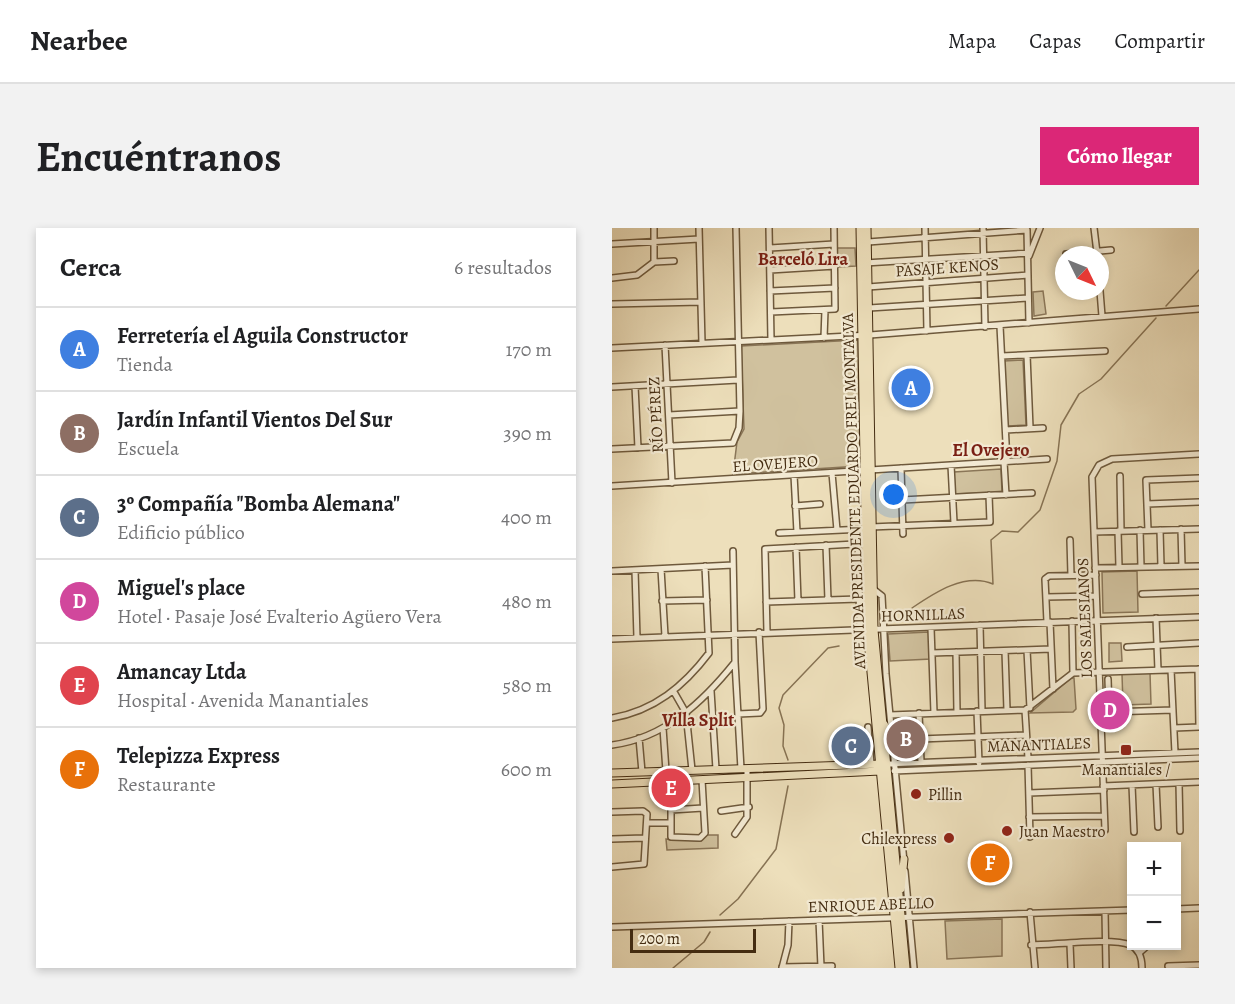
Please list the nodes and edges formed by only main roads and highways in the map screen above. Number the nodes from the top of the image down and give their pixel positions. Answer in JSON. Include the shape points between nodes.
{"nodes":[{"id":1,"x":860,"y":228,"type":"edge"},
{"id":2,"x":867,"y":228,"type":"edge"},
{"id":3,"x":864,"y":263,"type":"junction"},
{"id":4,"x":866,"y":336,"type":"junction"},
{"id":5,"x":868,"y":528,"type":"junction"},
{"id":6,"x":871,"y":630,"type":"junction"},
{"id":7,"x":882,"y":721,"type":"junction"},
{"id":8,"x":892,"y":738,"type":"road end"},
{"id":9,"x":884,"y":768,"type":"junction"},
{"id":10,"x":612,"y":773,"type":"edge"},
{"id":11,"x":612,"y":784,"type":"edge"},
{"id":12,"x":904,"y":859,"type":"road end"},
{"id":13,"x":899,"y":897,"type":"junction"},
{"id":14,"x":898,"y":917,"type":"junction"},
{"id":15,"x":899,"y":968,"type":"edge"},
{"id":16,"x":906,"y":968,"type":"edge"}],
"edges":[{"from":1,"to":3,"type":"main road","name":"AVENIDA PRESIDENTE EDUARDO FREI MONTALVA"},
{"from":2,"to":3,"type":"main road","name":"AVENIDA PRESIDENTE EDUARDO FREI MONTALVA"},
{"from":3,"to":4,"type":"main road","name":"AVENIDA PRESIDENTE EDUARDO FREI MONTALVA"},
{"from":3,"to":4,"type":"main road","name":"AVENIDA PRESIDENTE EDUARDO FREI MONTALVA","via":[[869,308]]},
{"from":4,"to":5,"type":"main road","name":"AVENIDA PRESIDENTE EDUARDO FREI MONTALVA"},
{"from":5,"to":6,"type":"main road","name":"AVENIDA PRESIDENTE EDUARDO FREI MONTALVA"},
{"from":5,"to":6,"type":"main road","name":"AVENIDA PRESIDENTE EDUARDO FREI MONTALVA","via":[[873,589]]},
{"from":6,"to":7,"type":"main road","name":"AVENIDA PRESIDENTE EDUARDO FREI MONTALVA"},
{"from":6,"to":9,"type":"main road","name":"AVENIDA PRESIDENTE EDUARDO FREI MONTALVA"},
{"from":7,"to":8,"type":"main road"},
{"from":7,"to":9,"type":"main road","name":"AVENIDA PRESIDENTE EDUARDO FREI MONTALVA"},
{"from":9,"to":10,"type":"main road","via":[[871,764]]},
{"from":9,"to":11,"type":"main road"},
{"from":9,"to":13,"type":"main road","name":"AVENIDA PRESIDENTE EDUARDO FREI MONTALVA"},
{"from":9,"to":14,"type":"main road","name":"AVENIDA PRESIDENTE EDUARDO FREI MONTALVA"},
{"from":12,"to":13,"type":"main road"},
{"from":13,"to":14,"type":"main road","name":"AVENIDA PRESIDENTE EDUARDO FREI MONTALVA"},
{"from":14,"to":15,"type":"main road","name":"AVENIDA PRESIDENTE EDUARDO FREI MONTALVA"},
{"from":14,"to":16,"type":"main road","name":"AVENIDA PRESIDENTE EDUARDO FREI MONTALVA"}]}
